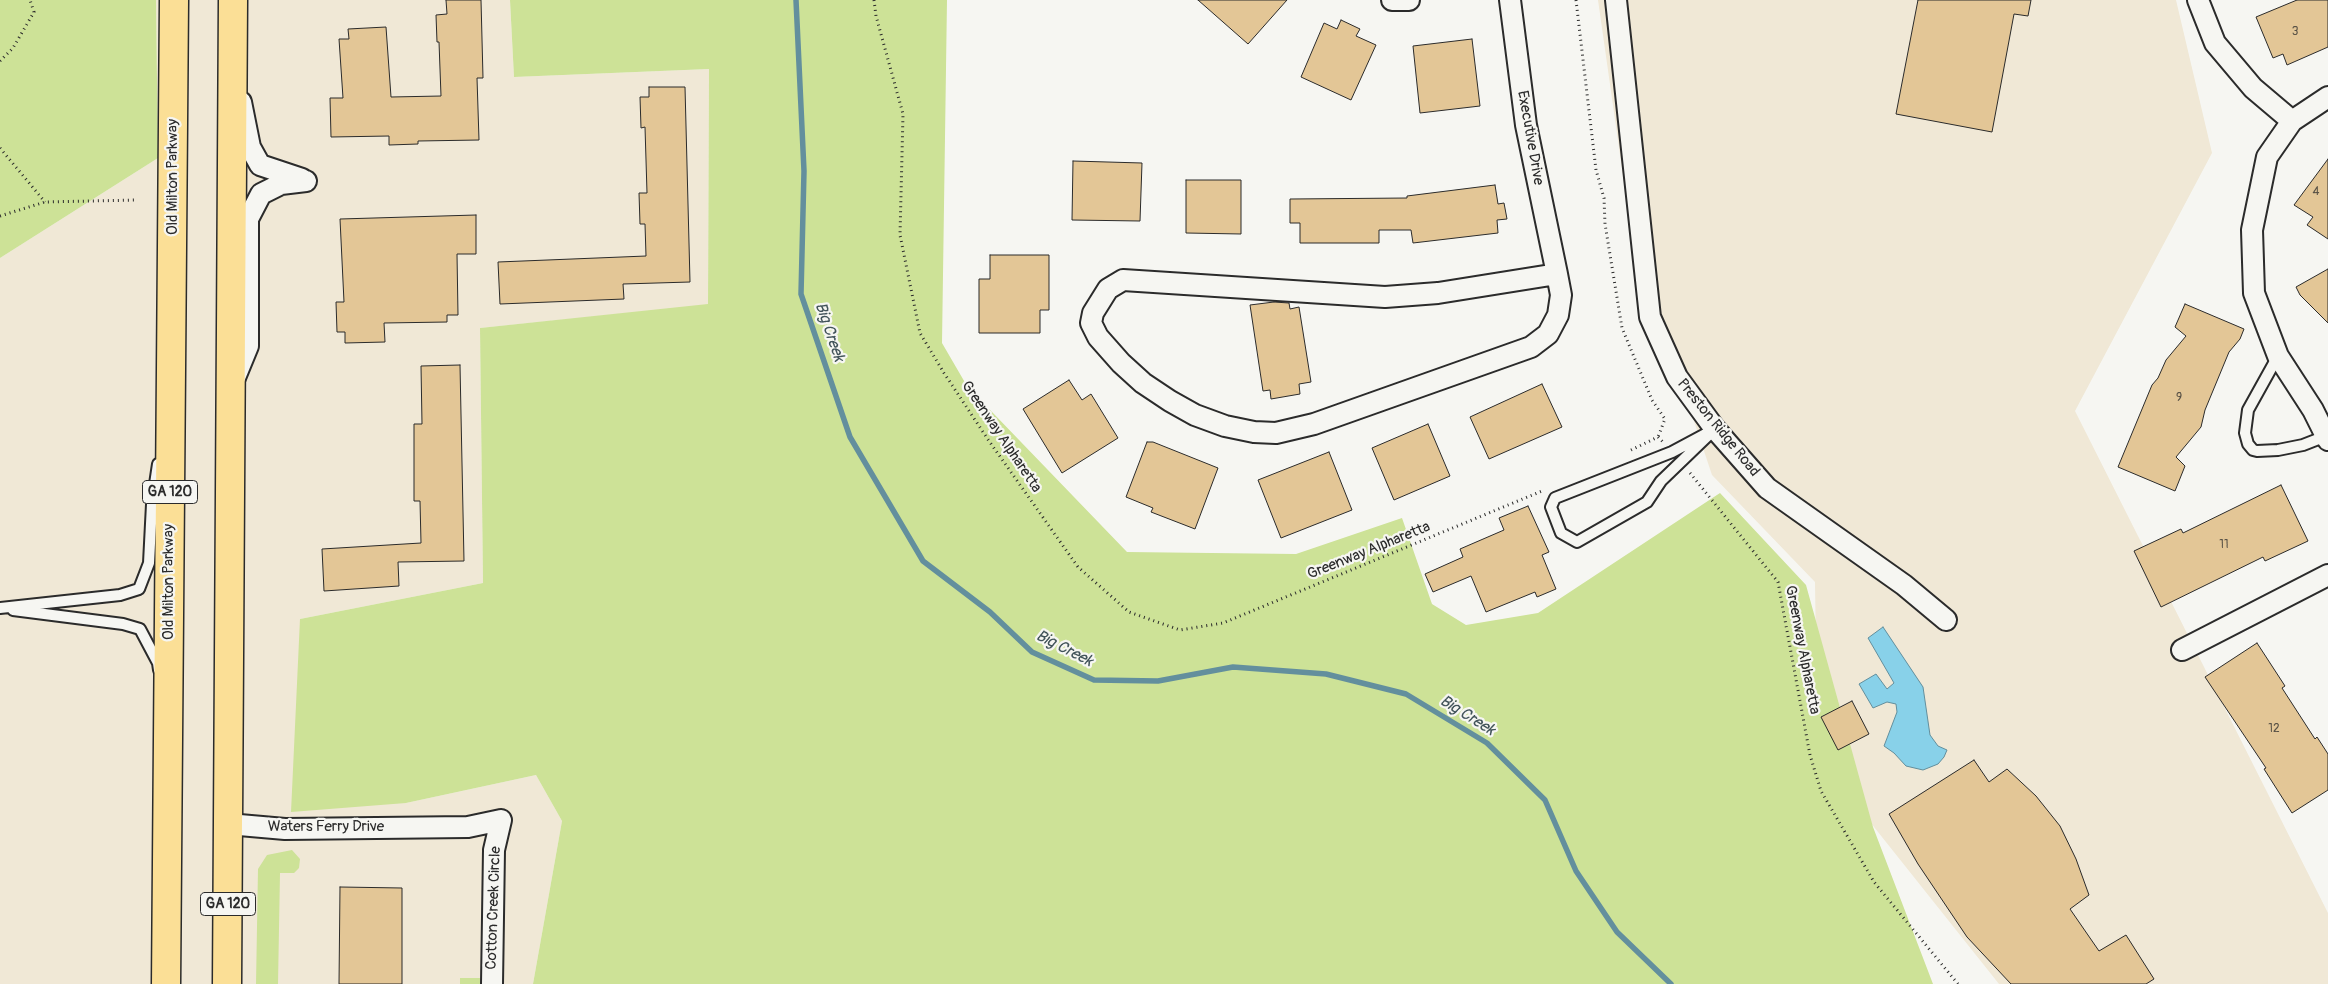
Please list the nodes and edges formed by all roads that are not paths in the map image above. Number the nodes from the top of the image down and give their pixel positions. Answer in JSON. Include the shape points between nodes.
{"nodes":[{"id":1,"x":174,"y":0,"type":"edge"},
{"id":2,"x":234,"y":0,"type":"edge"},
{"id":3,"x":1392,"y":0,"type":"edge"},
{"id":4,"x":1410,"y":0,"type":"edge"},
{"id":5,"x":1510,"y":0,"type":"edge"},
{"id":6,"x":1616,"y":0,"type":"edge"},
{"id":7,"x":2198,"y":0,"type":"edge"},
{"id":8,"x":233,"y":67,"type":"junction"},
{"id":9,"x":2328,"y":97,"type":"edge"},
{"id":10,"x":2292,"y":121,"type":"junction"},
{"id":11,"x":1557,"y":274,"type":"junction"},
{"id":12,"x":2278,"y":356,"type":"junction"},
{"id":13,"x":171,"y":386,"type":"junction"},
{"id":14,"x":230,"y":389,"type":"junction"},
{"id":15,"x":1716,"y":429,"type":"junction"},
{"id":16,"x":2327,"y":438,"type":"edge"},
{"id":17,"x":2328,"y":575,"type":"edge"},
{"id":18,"x":0,"y":608,"type":"edge"},
{"id":19,"x":1946,"y":620,"type":"dead end"},
{"id":20,"x":2182,"y":650,"type":"dead end"},
{"id":21,"x":168,"y":728,"type":"junction"},
{"id":22,"x":228,"y":824,"type":"junction"},
{"id":23,"x":424,"y":826,"type":"joint"},
{"id":24,"x":166,"y":984,"type":"edge"},
{"id":25,"x":227,"y":984,"type":"edge"},
{"id":26,"x":492,"y":984,"type":"edge"}],
"edges":[{"from":1,"to":13,"type":"highway","name":"Old Milton Parkway","number":"GA 120"},
{"from":2,"to":8,"type":"highway","number":"GA 120"},
{"from":3,"to":4,"type":"street"},
{"from":5,"to":11,"type":"street","name":"Executive Drive","via":[[1526,125]]},
{"from":6,"to":15,"type":"street","name":"Preston Ridge Road","via":[[1650,317],[1677,377]]},
{"from":7,"to":10,"type":"street","via":[[2215,44],[2253,88]]},
{"from":8,"to":14,"type":"highway","number":"GA 120"},
{"from":8,"to":14,"type":"street","via":[[250,147],[260,165],[306,181],[281,184],[261,194],[248,220],[248,346]]},
{"from":9,"to":10,"type":"street"},
{"from":10,"to":12,"type":"street","via":[[2267,157],[2252,230],[2254,293]]},
{"from":11,"to":11,"type":"street","name":"Executive Drive","via":[[1561,295],[1558,315],[1548,334],[1531,347],[1314,424],[1276,433],[1225,426],[1170,401],[1121,364],[1098,337],[1092,323],[1093,312],[1108,289],[1123,280],[1385,297],[1438,294]]},
{"from":12,"to":16,"type":"street"},
{"from":12,"to":16,"type":"lane","via":[[2248,410],[2245,432],[2248,444],[2253,450],[2278,450]]},
{"from":13,"to":18,"type":"lane","via":[[152,504],[150,563],[139,589],[120,595]]},
{"from":13,"to":21,"type":"highway","name":"Old Milton Parkway","number":"GA 120"},
{"from":14,"to":22,"type":"highway","number":"GA 120"},
{"from":15,"to":15,"type":"lane","via":[[1661,480],[1647,502],[1577,542],[1561,533],[1550,506],[1555,498],[1672,452]]},
{"from":15,"to":19,"type":"street","name":"Preston Ridge Road","via":[[1767,488],[1904,585]]},
{"from":17,"to":20,"type":"street"},
{"from":18,"to":21,"type":"lane","via":[[123,624],[140,630],[158,663]]},
{"from":21,"to":24,"type":"highway","name":"Old Milton Parkway","number":"GA 120"},
{"from":22,"to":23,"type":"street","name":"Waters Ferry Drive","via":[[285,829]]},
{"from":22,"to":25,"type":"highway","number":"GA 120"},
{"from":23,"to":26,"type":"street","name":"Cotton Creek Circle","via":[[468,827],[501,820],[493,868]]}]}
